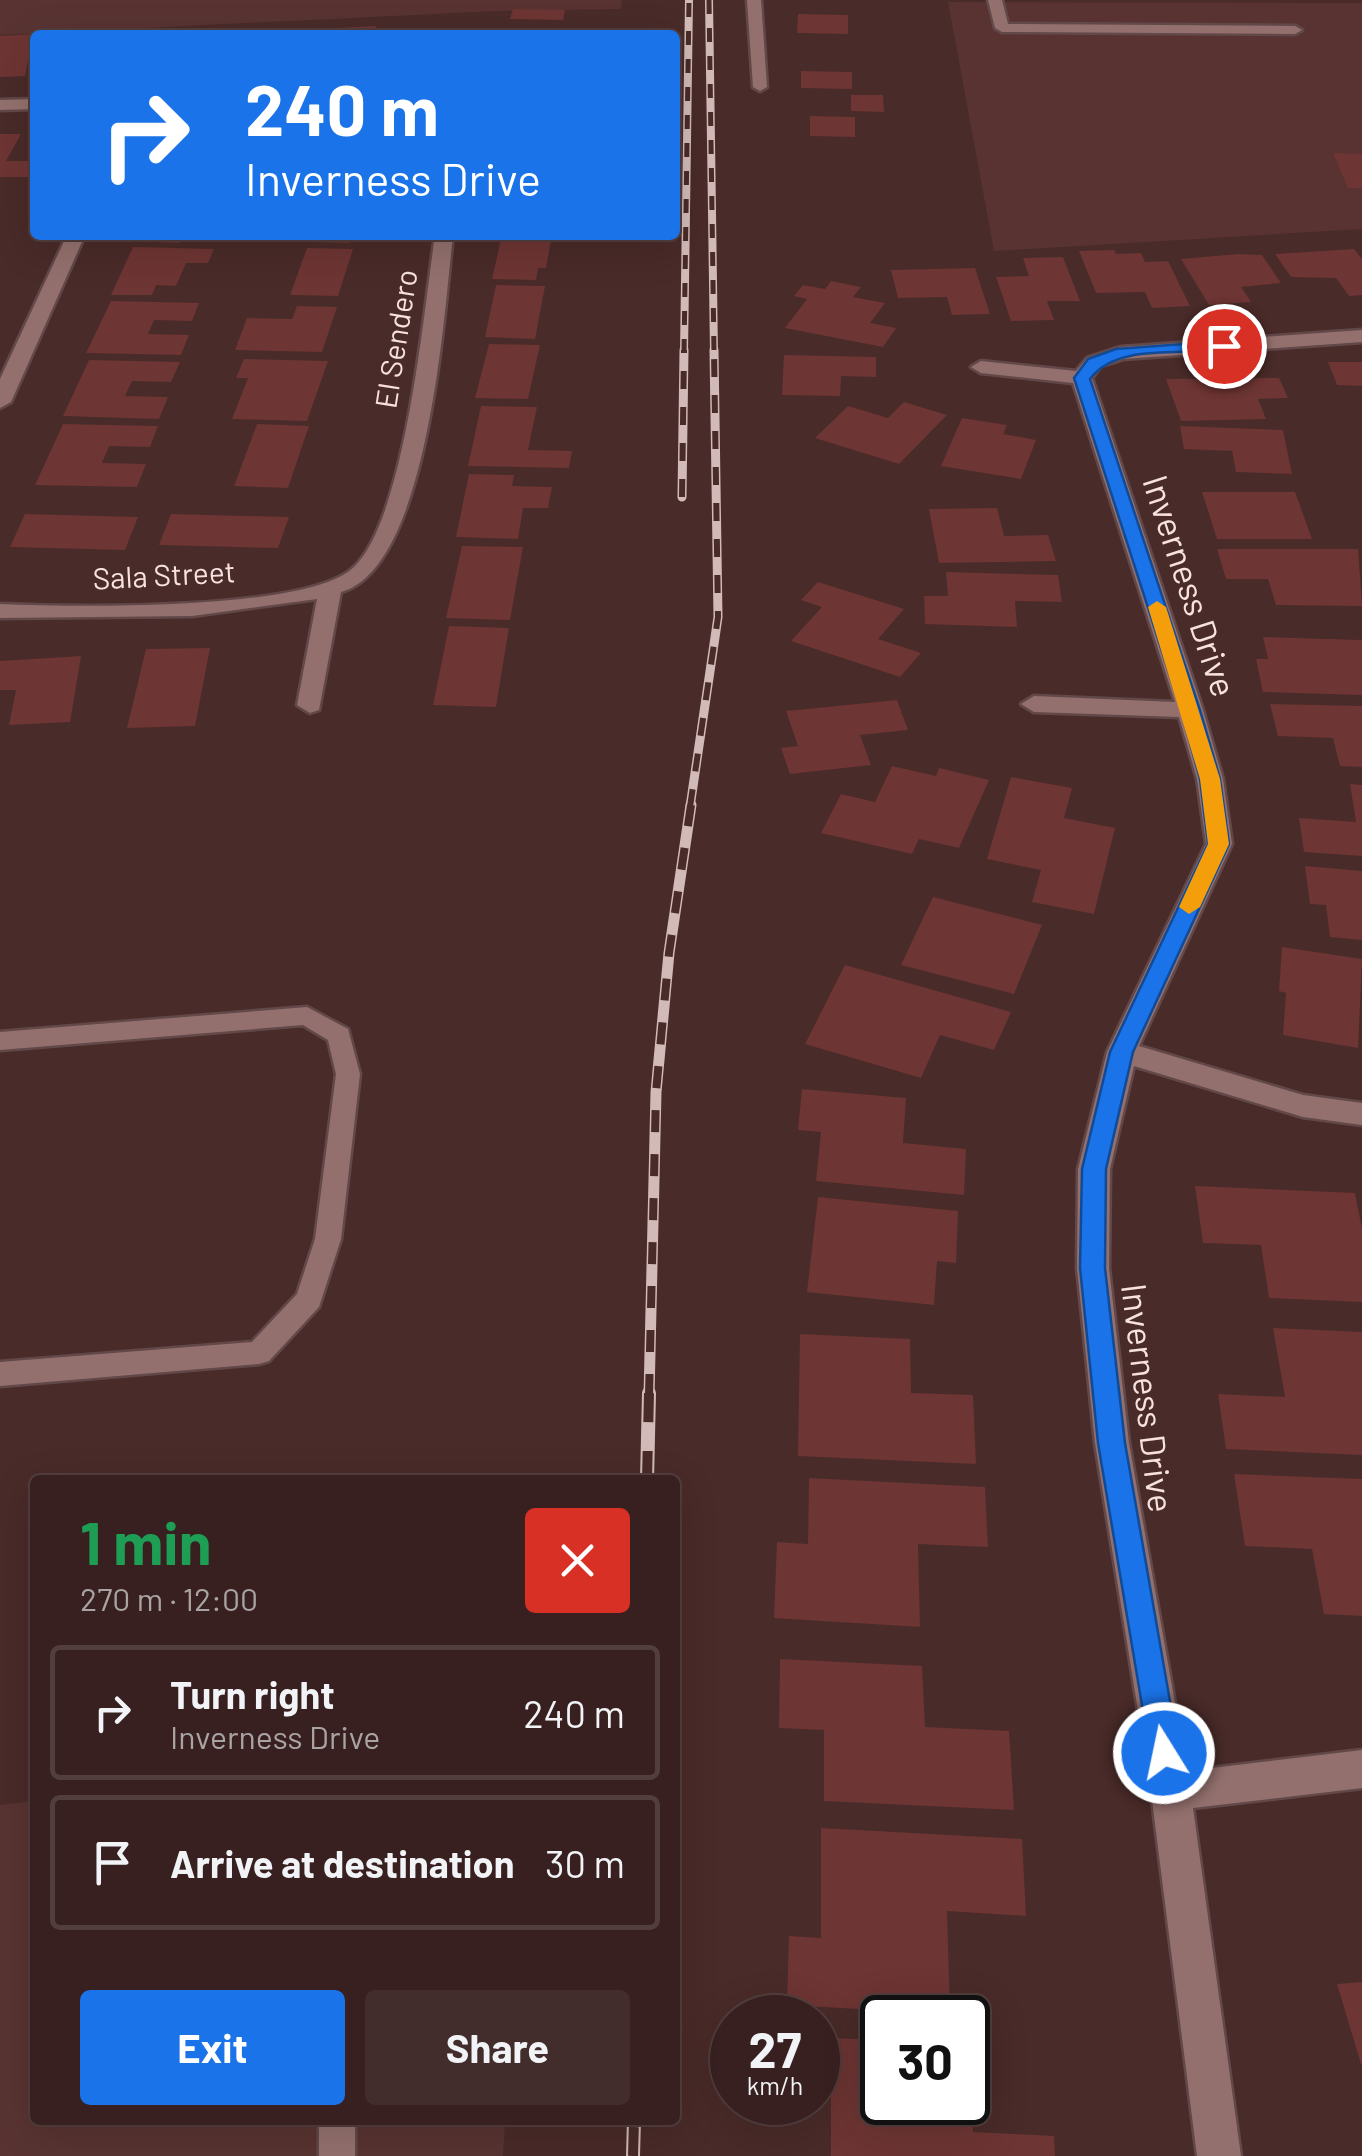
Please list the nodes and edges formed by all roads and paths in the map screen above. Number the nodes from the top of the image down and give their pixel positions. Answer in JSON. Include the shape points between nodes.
{"nodes":[{"id":1,"x":754,"y":0,"type":"edge"},
{"id":2,"x":995,"y":0,"type":"edge"},
{"id":3,"x":1295,"y":30,"type":"dead end"},
{"id":4,"x":760,"y":87,"type":"dead end"},
{"id":5,"x":30,"y":104,"type":"edge"},
{"id":6,"x":0,"y":106,"type":"edge"},
{"id":7,"x":74,"y":240,"type":"edge"},
{"id":8,"x":443,"y":240,"type":"edge"},
{"id":9,"x":1362,"y":336,"type":"edge"},
{"id":10,"x":981,"y":367,"type":"dead end"},
{"id":11,"x":1082,"y":378,"type":"junction"},
{"id":12,"x":0,"y":402,"type":"edge"},
{"id":13,"x":410,"y":453,"type":"joint"},
{"id":14,"x":330,"y":590,"type":"junction"},
{"id":15,"x":0,"y":611,"type":"edge"},
{"id":16,"x":1034,"y":704,"type":"dead end"},
{"id":17,"x":310,"y":705,"type":"dead end"},
{"id":18,"x":1190,"y":710,"type":"junction"},
{"id":19,"x":0,"y":1041,"type":"edge"},
{"id":20,"x":1122,"y":1052,"type":"junction"},
{"id":21,"x":1362,"y":1114,"type":"edge"},
{"id":22,"x":0,"y":1374,"type":"edge"},
{"id":23,"x":1362,"y":1769,"type":"edge"},
{"id":24,"x":1171,"y":1792,"type":"junction"},
{"id":25,"x":337,"y":2125,"type":"edge"},
{"id":26,"x":336,"y":2156,"type":"edge"},
{"id":27,"x":1218,"y":2156,"type":"edge"}],
"edges":[{"from":1,"to":4,"type":"lane"},
{"from":2,"to":3,"type":"lane","via":[[1002,28]]},
{"from":5,"to":6,"type":"street"},
{"from":7,"to":12,"type":"street"},
{"from":8,"to":13,"type":"street","name":"El Sendero"},
{"from":9,"to":11,"type":"street","via":[[1121,353],[1094,362]]},
{"from":10,"to":11,"type":"street"},
{"from":11,"to":18,"type":"street","name":"Inverness Drive"},
{"from":13,"to":14,"type":"street","name":"Sala Street","via":[[401,502],[362,574]]},
{"from":14,"to":15,"type":"street","name":"Sala Street","via":[[259,604]]},
{"from":14,"to":17,"type":"street"},
{"from":16,"to":18,"type":"street"},
{"from":18,"to":20,"type":"street","name":"Inverness Drive","via":[[1210,779],[1218,844]]},
{"from":19,"to":22,"type":"lane","via":[[307,1016],[339,1035],[348,1074],[328,1239],[309,1300],[259,1353]]},
{"from":20,"to":21,"type":"street","via":[[1303,1106]]},
{"from":20,"to":24,"type":"street","name":"Inverness Drive","via":[[1094,1169],[1093,1268],[1112,1443]]},
{"from":23,"to":24,"type":"street"},
{"from":24,"to":27,"type":"street","name":"Inverness Drive"},
{"from":25,"to":26,"type":"lane"}]}
